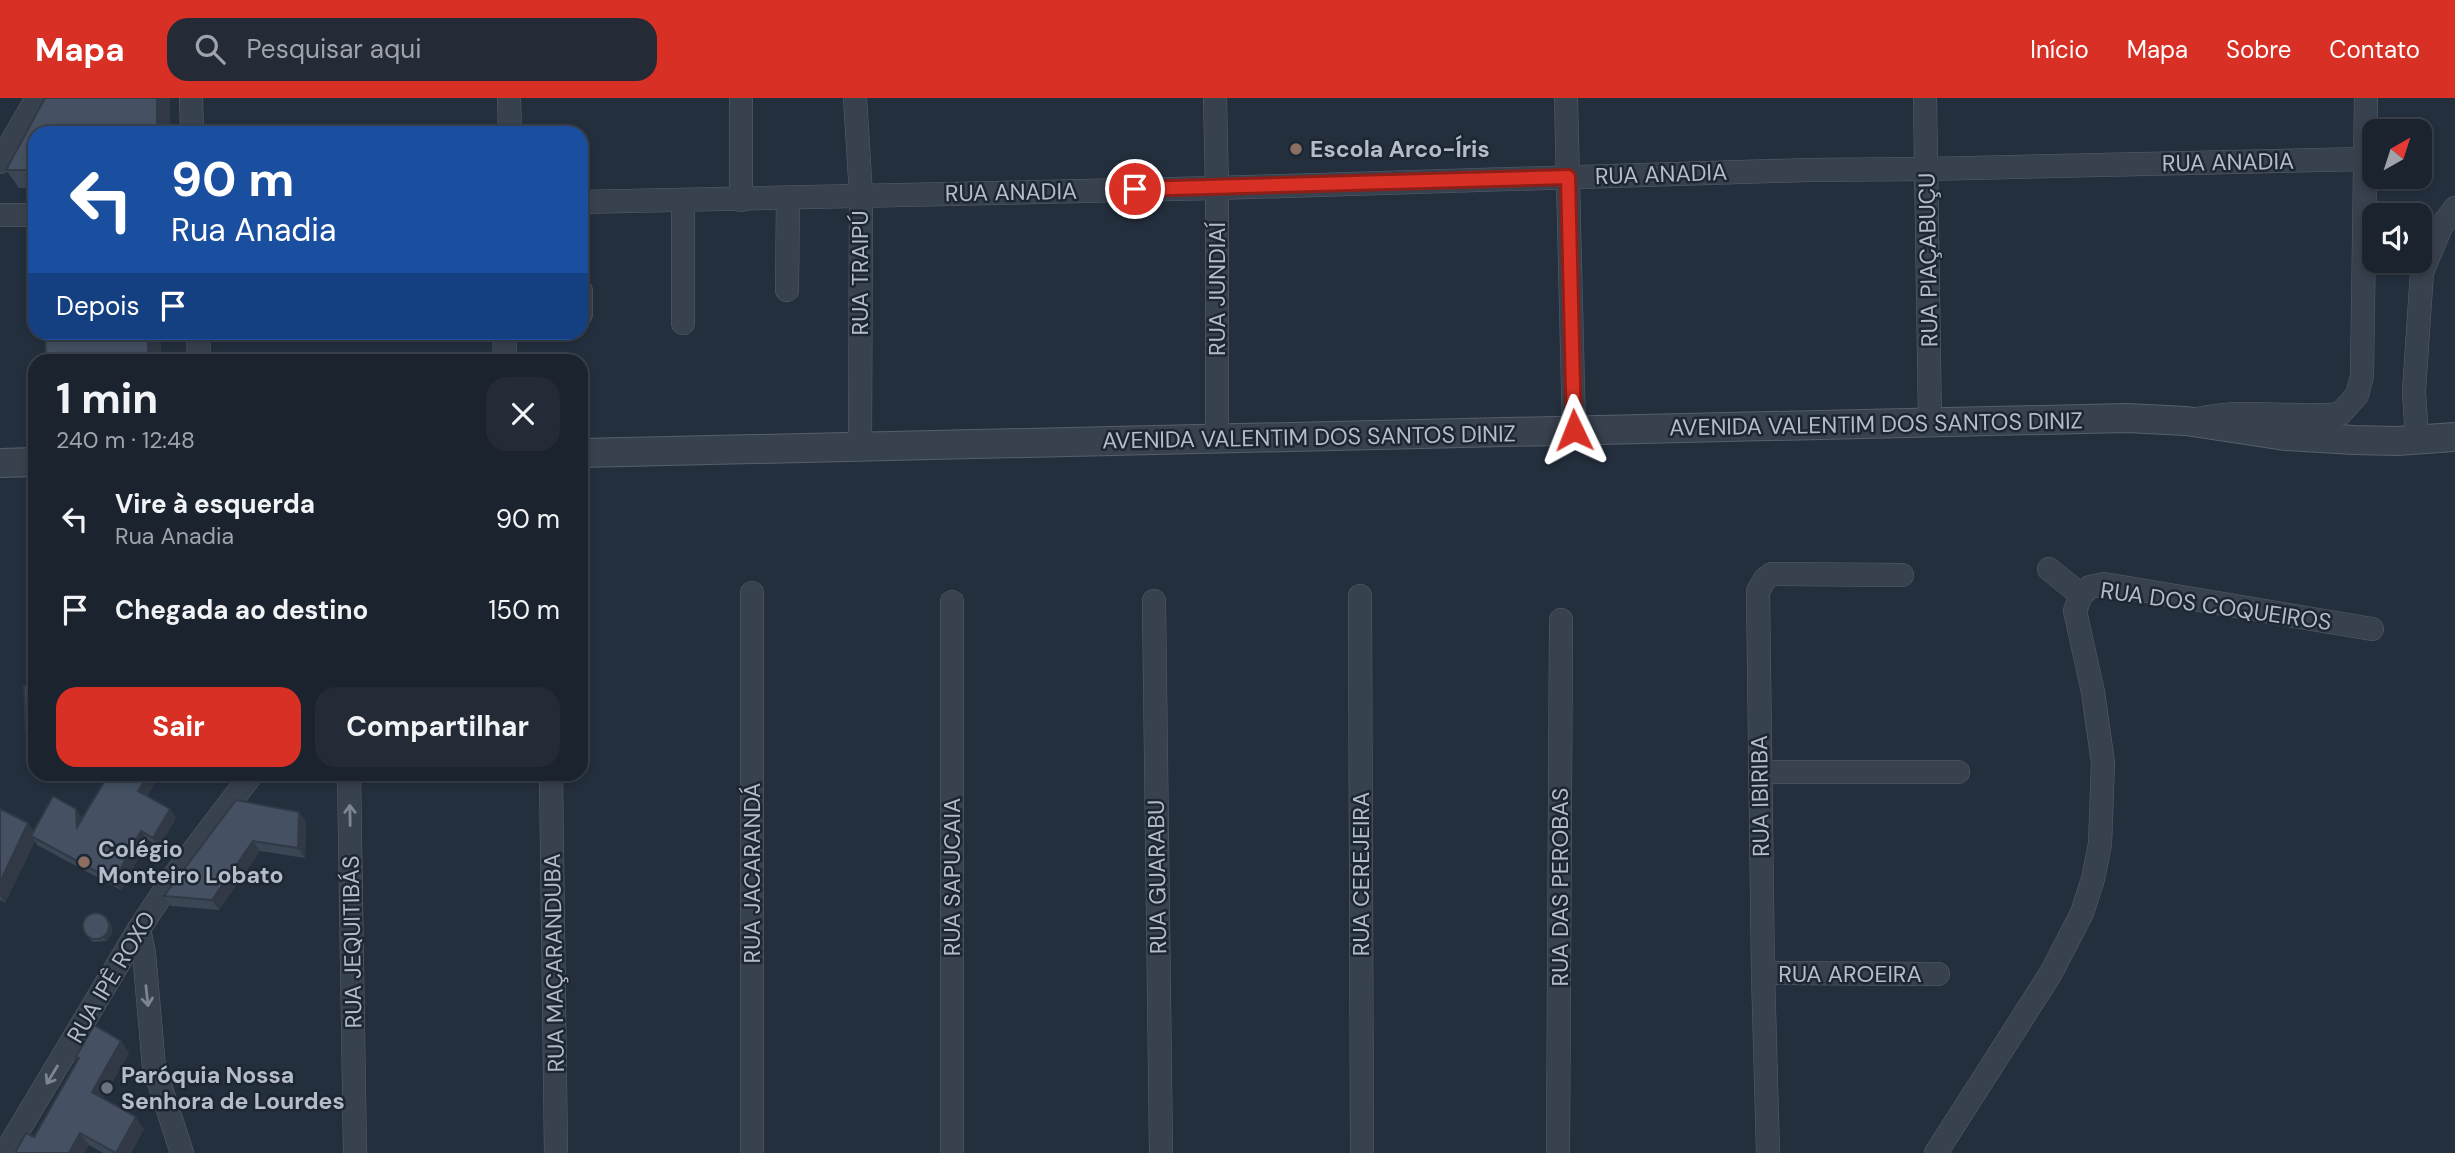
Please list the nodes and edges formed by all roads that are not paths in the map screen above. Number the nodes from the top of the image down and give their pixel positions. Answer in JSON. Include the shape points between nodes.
{"nodes":[{"id":1,"x":37,"y":98,"type":"edge"},
{"id":2,"x":191,"y":98,"type":"edge"},
{"id":3,"x":509,"y":98,"type":"edge"},
{"id":4,"x":741,"y":98,"type":"edge"},
{"id":5,"x":855,"y":98,"type":"edge"},
{"id":6,"x":1215,"y":98,"type":"edge"},
{"id":7,"x":1566,"y":98,"type":"edge"},
{"id":8,"x":1925,"y":98,"type":"edge"},
{"id":9,"x":2366,"y":98,"type":"edge"},
{"id":10,"x":2365,"y":119,"type":"edge"},
{"id":11,"x":192,"y":126,"type":"edge"},
{"id":12,"x":510,"y":126,"type":"edge"},
{"id":13,"x":2362,"y":159,"type":"edge"},
{"id":14,"x":0,"y":162,"type":"edge"},
{"id":15,"x":1927,"y":169,"type":"junction"},
{"id":16,"x":1568,"y":177,"type":"junction"},
{"id":17,"x":1217,"y":188,"type":"junction"},
{"id":18,"x":2364,"y":189,"type":"edge"},
{"id":19,"x":861,"y":195,"type":"junction"},
{"id":20,"x":788,"y":198,"type":"junction"},
{"id":21,"x":741,"y":200,"type":"junction"},
{"id":22,"x":683,"y":201,"type":"junction"},
{"id":23,"x":588,"y":202,"type":"edge"},
{"id":24,"x":2455,"y":208,"type":"edge"},
{"id":25,"x":0,"y":215,"type":"edge"},
{"id":26,"x":28,"y":215,"type":"edge"},
{"id":27,"x":787,"y":290,"type":"dead end"},
{"id":28,"x":683,"y":323,"type":"dead end"},
{"id":29,"x":2186,"y":421,"type":"junction"},
{"id":30,"x":1930,"y":423,"type":"junction"},
{"id":31,"x":1574,"y":430,"type":"junction"},
{"id":32,"x":2455,"y":438,"type":"edge"},
{"id":33,"x":1217,"y":439,"type":"junction"},
{"id":34,"x":2417,"y":440,"type":"junction"},
{"id":35,"x":860,"y":449,"type":"junction"},
{"id":36,"x":588,"y":453,"type":"edge"},
{"id":37,"x":28,"y":462,"type":"edge"},
{"id":38,"x":0,"y":463,"type":"edge"},
{"id":39,"x":2049,"y":569,"type":"dead end"},
{"id":40,"x":1902,"y":575,"type":"dead end"},
{"id":41,"x":752,"y":593,"type":"dead end"},
{"id":42,"x":2081,"y":595,"type":"junction"},
{"id":43,"x":1360,"y":596,"type":"dead end"},
{"id":44,"x":1154,"y":601,"type":"dead end"},
{"id":45,"x":952,"y":602,"type":"dead end"},
{"id":46,"x":1561,"y":620,"type":"dead end"},
{"id":47,"x":2372,"y":629,"type":"dead end"},
{"id":48,"x":1760,"y":772,"type":"junction"},
{"id":49,"x":1958,"y":772,"type":"dead end"},
{"id":50,"x":247,"y":781,"type":"edge"},
{"id":51,"x":349,"y":781,"type":"edge"},
{"id":52,"x":551,"y":781,"type":"edge"},
{"id":53,"x":139,"y":929,"type":"junction"},
{"id":54,"x":1763,"y":973,"type":"junction"},
{"id":55,"x":1938,"y":974,"type":"dead end"},
{"id":56,"x":5,"y":1153,"type":"edge"},
{"id":57,"x":182,"y":1153,"type":"edge"},
{"id":58,"x":355,"y":1153,"type":"edge"},
{"id":59,"x":556,"y":1153,"type":"edge"},
{"id":60,"x":752,"y":1153,"type":"edge"},
{"id":61,"x":952,"y":1153,"type":"edge"},
{"id":62,"x":1161,"y":1153,"type":"edge"},
{"id":63,"x":1362,"y":1153,"type":"edge"},
{"id":64,"x":1559,"y":1153,"type":"edge"},
{"id":65,"x":1768,"y":1153,"type":"edge"},
{"id":66,"x":1936,"y":1153,"type":"edge"}],
"edges":[{"from":1,"to":14,"type":"street"},
{"from":2,"to":11,"type":"street"},
{"from":3,"to":12,"type":"street"},
{"from":4,"to":21,"type":"street"},
{"from":5,"to":19,"type":"street","name":"RUA TRAIPÚ"},
{"from":6,"to":17,"type":"street","name":"RUA JUNDIAÍ"},
{"from":7,"to":16,"type":"street"},
{"from":8,"to":15,"type":"street","name":"RUA PIAÇABUÇU"},
{"from":9,"to":10,"type":"street"},
{"from":13,"to":15,"type":"street","name":"RUA ANADIA"},
{"from":15,"to":16,"type":"street","name":"RUA ANADIA"},
{"from":15,"to":30,"type":"street","name":"RUA PIAÇABUÇU"},
{"from":16,"to":17,"type":"street","name":"RUA ANADIA"},
{"from":16,"to":31,"type":"street"},
{"from":17,"to":19,"type":"street","name":"RUA ANADIA"},
{"from":17,"to":33,"type":"street","name":"RUA JUNDIAÍ"},
{"from":18,"to":29,"type":"street","via":[[2362,376],[2352,403],[2340,414],[2250,412]]},
{"from":19,"to":20,"type":"street","name":"RUA ANADIA"},
{"from":19,"to":35,"type":"street","name":"RUA TRAIPÚ"},
{"from":20,"to":21,"type":"street","name":"RUA ANADIA"},
{"from":20,"to":27,"type":"street"},
{"from":21,"to":22,"type":"street","name":"RUA ANADIA"},
{"from":22,"to":23,"type":"street","name":"RUA ANADIA"},
{"from":22,"to":28,"type":"street"},
{"from":24,"to":34,"type":"street","via":[[2441,227],[2422,272],[2414,391]]},
{"from":25,"to":26,"type":"street"},
{"from":29,"to":30,"type":"street","name":"AVENIDA VALENTIM DOS SANTOS DINIZ"},
{"from":29,"to":34,"type":"street","name":"AVENIDA VALENTIM DOS SANTOS DINIZ","via":[[2285,436]]},
{"from":30,"to":31,"type":"street","name":"AVENIDA VALENTIM DOS SANTOS DINIZ"},
{"from":31,"to":33,"type":"street","name":"AVENIDA VALENTIM DOS SANTOS DINIZ"},
{"from":32,"to":34,"type":"street","name":"AVENIDA VALENTIM DOS SANTOS DINIZ"},
{"from":33,"to":35,"type":"street","name":"AVENIDA VALENTIM DOS SANTOS DINIZ"},
{"from":35,"to":36,"type":"street","name":"AVENIDA VALENTIM DOS SANTOS DINIZ"},
{"from":37,"to":38,"type":"street"},
{"from":39,"to":42,"type":"street"},
{"from":40,"to":48,"type":"street","name":"RUA IBIRIBA","via":[[1772,574],[1765,579],[1758,591]]},
{"from":41,"to":60,"type":"street","name":"RUA JACARANDÁ"},
{"from":42,"to":47,"type":"street","name":"RUA DOS COQUEIROS","via":[[2104,584]]},
{"from":42,"to":66,"type":"street","name":"RUA DOS COQUEIROS","via":[[2075,611],[2094,692],[2103,763],[2100,844],[2093,879],[2082,913],[2052,973]]},
{"from":43,"to":63,"type":"street","name":"RUA CEREJEIRA"},
{"from":44,"to":62,"type":"street","name":"RUA GUARABU"},
{"from":45,"to":61,"type":"street","name":"RUA SAPUCAIA"},
{"from":46,"to":64,"type":"street","name":"RUA DAS PEROBAS"},
{"from":48,"to":49,"type":"street"},
{"from":48,"to":54,"type":"street","name":"RUA IBIRIBA"},
{"from":50,"to":53,"type":"street","name":"RUA IPÊ ROXO"},
{"from":58,"to":51,"type":"street","name":"RUA JEQUITIBÁS","one_way":true},
{"from":52,"to":59,"type":"street","name":"RUA MAÇARANDUBA"},
{"from":53,"to":56,"type":"street","name":"RUA IPÊ ROXO","one_way":true},
{"from":53,"to":57,"type":"street","one_way":true,"via":[[155,1067]]},
{"from":54,"to":55,"type":"street","name":"RUA AROEIRA"},
{"from":54,"to":65,"type":"street","name":"RUA IBIRIBA"}]}
